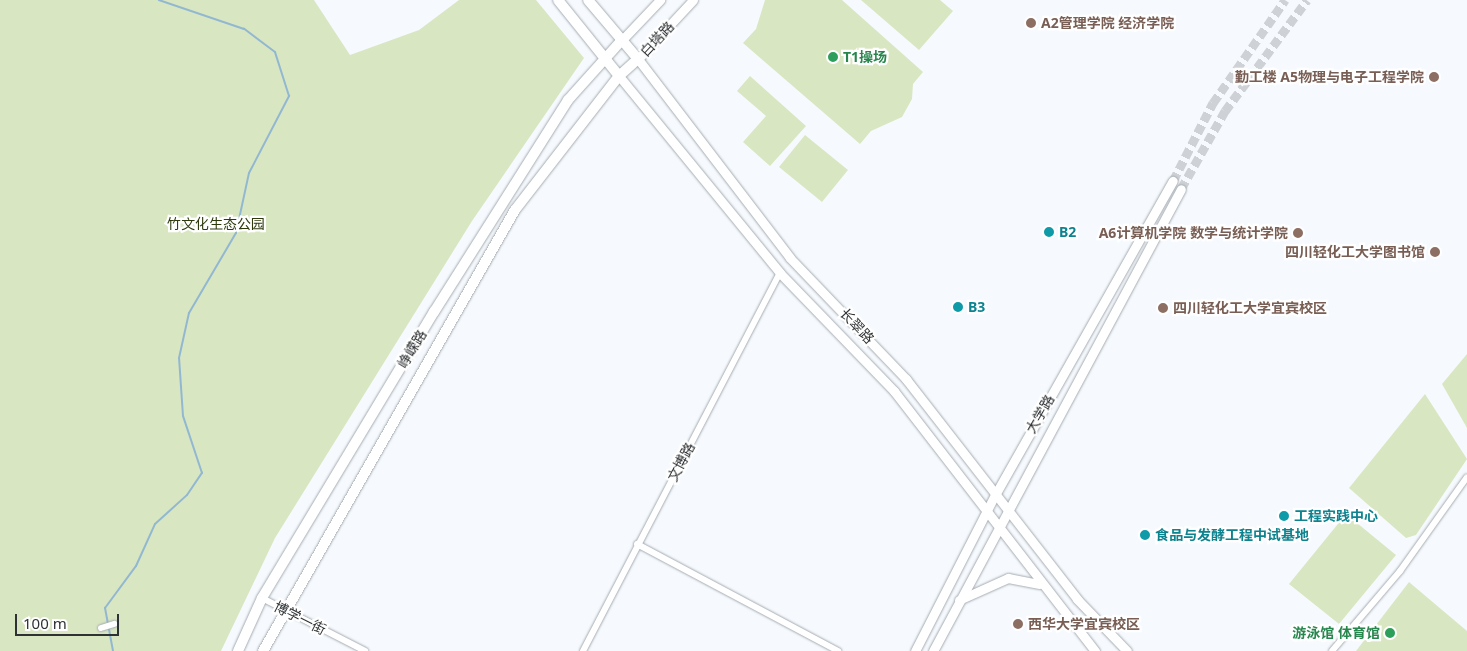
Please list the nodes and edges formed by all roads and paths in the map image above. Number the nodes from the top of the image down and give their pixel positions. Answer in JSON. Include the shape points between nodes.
{"nodes":[{"id":1,"x":558,"y":0,"type":"edge"},
{"id":2,"x":588,"y":0,"type":"edge"},
{"id":3,"x":660,"y":0,"type":"edge"},
{"id":4,"x":693,"y":0,"type":"edge"},
{"id":5,"x":621,"y":41,"type":"junction"},
{"id":6,"x":603,"y":58,"type":"junction"},
{"id":7,"x":638,"y":59,"type":"junction"},
{"id":8,"x":619,"y":76,"type":"junction"},
{"id":9,"x":1173,"y":181,"type":"tunnel mouth"},
{"id":10,"x":1181,"y":189,"type":"tunnel mouth"},
{"id":11,"x":780,"y":273,"type":"junction"},
{"id":12,"x":1467,"y":476,"type":"edge"},
{"id":13,"x":995,"y":495,"type":"junction"},
{"id":14,"x":1006,"y":509,"type":"junction"},
{"id":15,"x":986,"y":512,"type":"junction"},
{"id":16,"x":997,"y":527,"type":"junction"},
{"id":17,"x":637,"y":544,"type":"junction"},
{"id":18,"x":1039,"y":584,"type":"junction"},
{"id":19,"x":262,"y":598,"type":"junction"},
{"id":20,"x":959,"y":600,"type":"junction"},
{"id":21,"x":285,"y":610,"type":"junction"},
{"id":22,"x":114,"y":624,"type":"dead end"},
{"id":23,"x":101,"y":628,"type":"dead end"},
{"id":24,"x":238,"y":651,"type":"edge"},
{"id":25,"x":263,"y":651,"type":"edge"},
{"id":26,"x":366,"y":651,"type":"edge"},
{"id":27,"x":583,"y":651,"type":"edge"},
{"id":28,"x":838,"y":651,"type":"edge"},
{"id":29,"x":915,"y":651,"type":"edge"},
{"id":30,"x":933,"y":651,"type":"edge"},
{"id":31,"x":1095,"y":651,"type":"edge"},
{"id":32,"x":1127,"y":651,"type":"edge"},
{"id":33,"x":1332,"y":651,"type":"edge"}],
"edges":[{"from":1,"to":6,"type":"main road","name":"长翠路"},
{"from":2,"to":5,"type":"main road","name":"长翠路"},
{"from":3,"to":5,"type":"main road","name":"白塔路"},
{"from":4,"to":7,"type":"main road","name":"白塔路"},
{"from":5,"to":6,"type":"main road","name":"白塔路"},
{"from":5,"to":7,"type":"main road","name":"长翠路"},
{"from":6,"to":8,"type":"main road","name":"长翠路"},
{"from":6,"to":19,"type":"main road","name":"峥嵘路","via":[[568,100]]},
{"from":7,"to":8,"type":"main road","name":"白塔路"},
{"from":7,"to":13,"type":"main road","name":"长翠路","via":[[790,258],[906,379]]},
{"from":8,"to":11,"type":"main road","name":"长翠路"},
{"from":8,"to":21,"type":"main road","name":"峥嵘路","via":[[515,210]]},
{"from":9,"to":13,"type":"main road","name":"大学路"},
{"from":10,"to":14,"type":"main road","name":"大学路"},
{"from":11,"to":15,"type":"main road","name":"长翠路","via":[[894,391]]},
{"from":11,"to":17,"type":"street","name":"文博路"},
{"from":12,"to":33,"type":"street","via":[[1400,571]]},
{"from":13,"to":14,"type":"main road","name":"长翠路"},
{"from":13,"to":15,"type":"main road","name":"大学路"},
{"from":14,"to":16,"type":"main road","name":"大学路"},
{"from":14,"to":32,"type":"main road","name":"长翠路","via":[[1077,599]]},
{"from":15,"to":16,"type":"main road","name":"长翠路"},
{"from":15,"to":29,"type":"main road","name":"大学路"},
{"from":16,"to":18,"type":"main road","name":"长翠路"},
{"from":16,"to":20,"type":"main road","name":"大学路"},
{"from":17,"to":27,"type":"street","name":"文博路"},
{"from":17,"to":28,"type":"street"},
{"from":18,"to":20,"type":"main road","via":[[1008,578]]},
{"from":18,"to":31,"type":"main road","name":"长翠路"},
{"from":19,"to":21,"type":"street","name":"博学一街"},
{"from":19,"to":24,"type":"main road","name":"峥嵘路"},
{"from":20,"to":30,"type":"main road","name":"大学路"},
{"from":21,"to":25,"type":"main road","name":"峥嵘路"},
{"from":21,"to":26,"type":"street","name":"博学一街"},
{"from":22,"to":23,"type":"street"}]}
